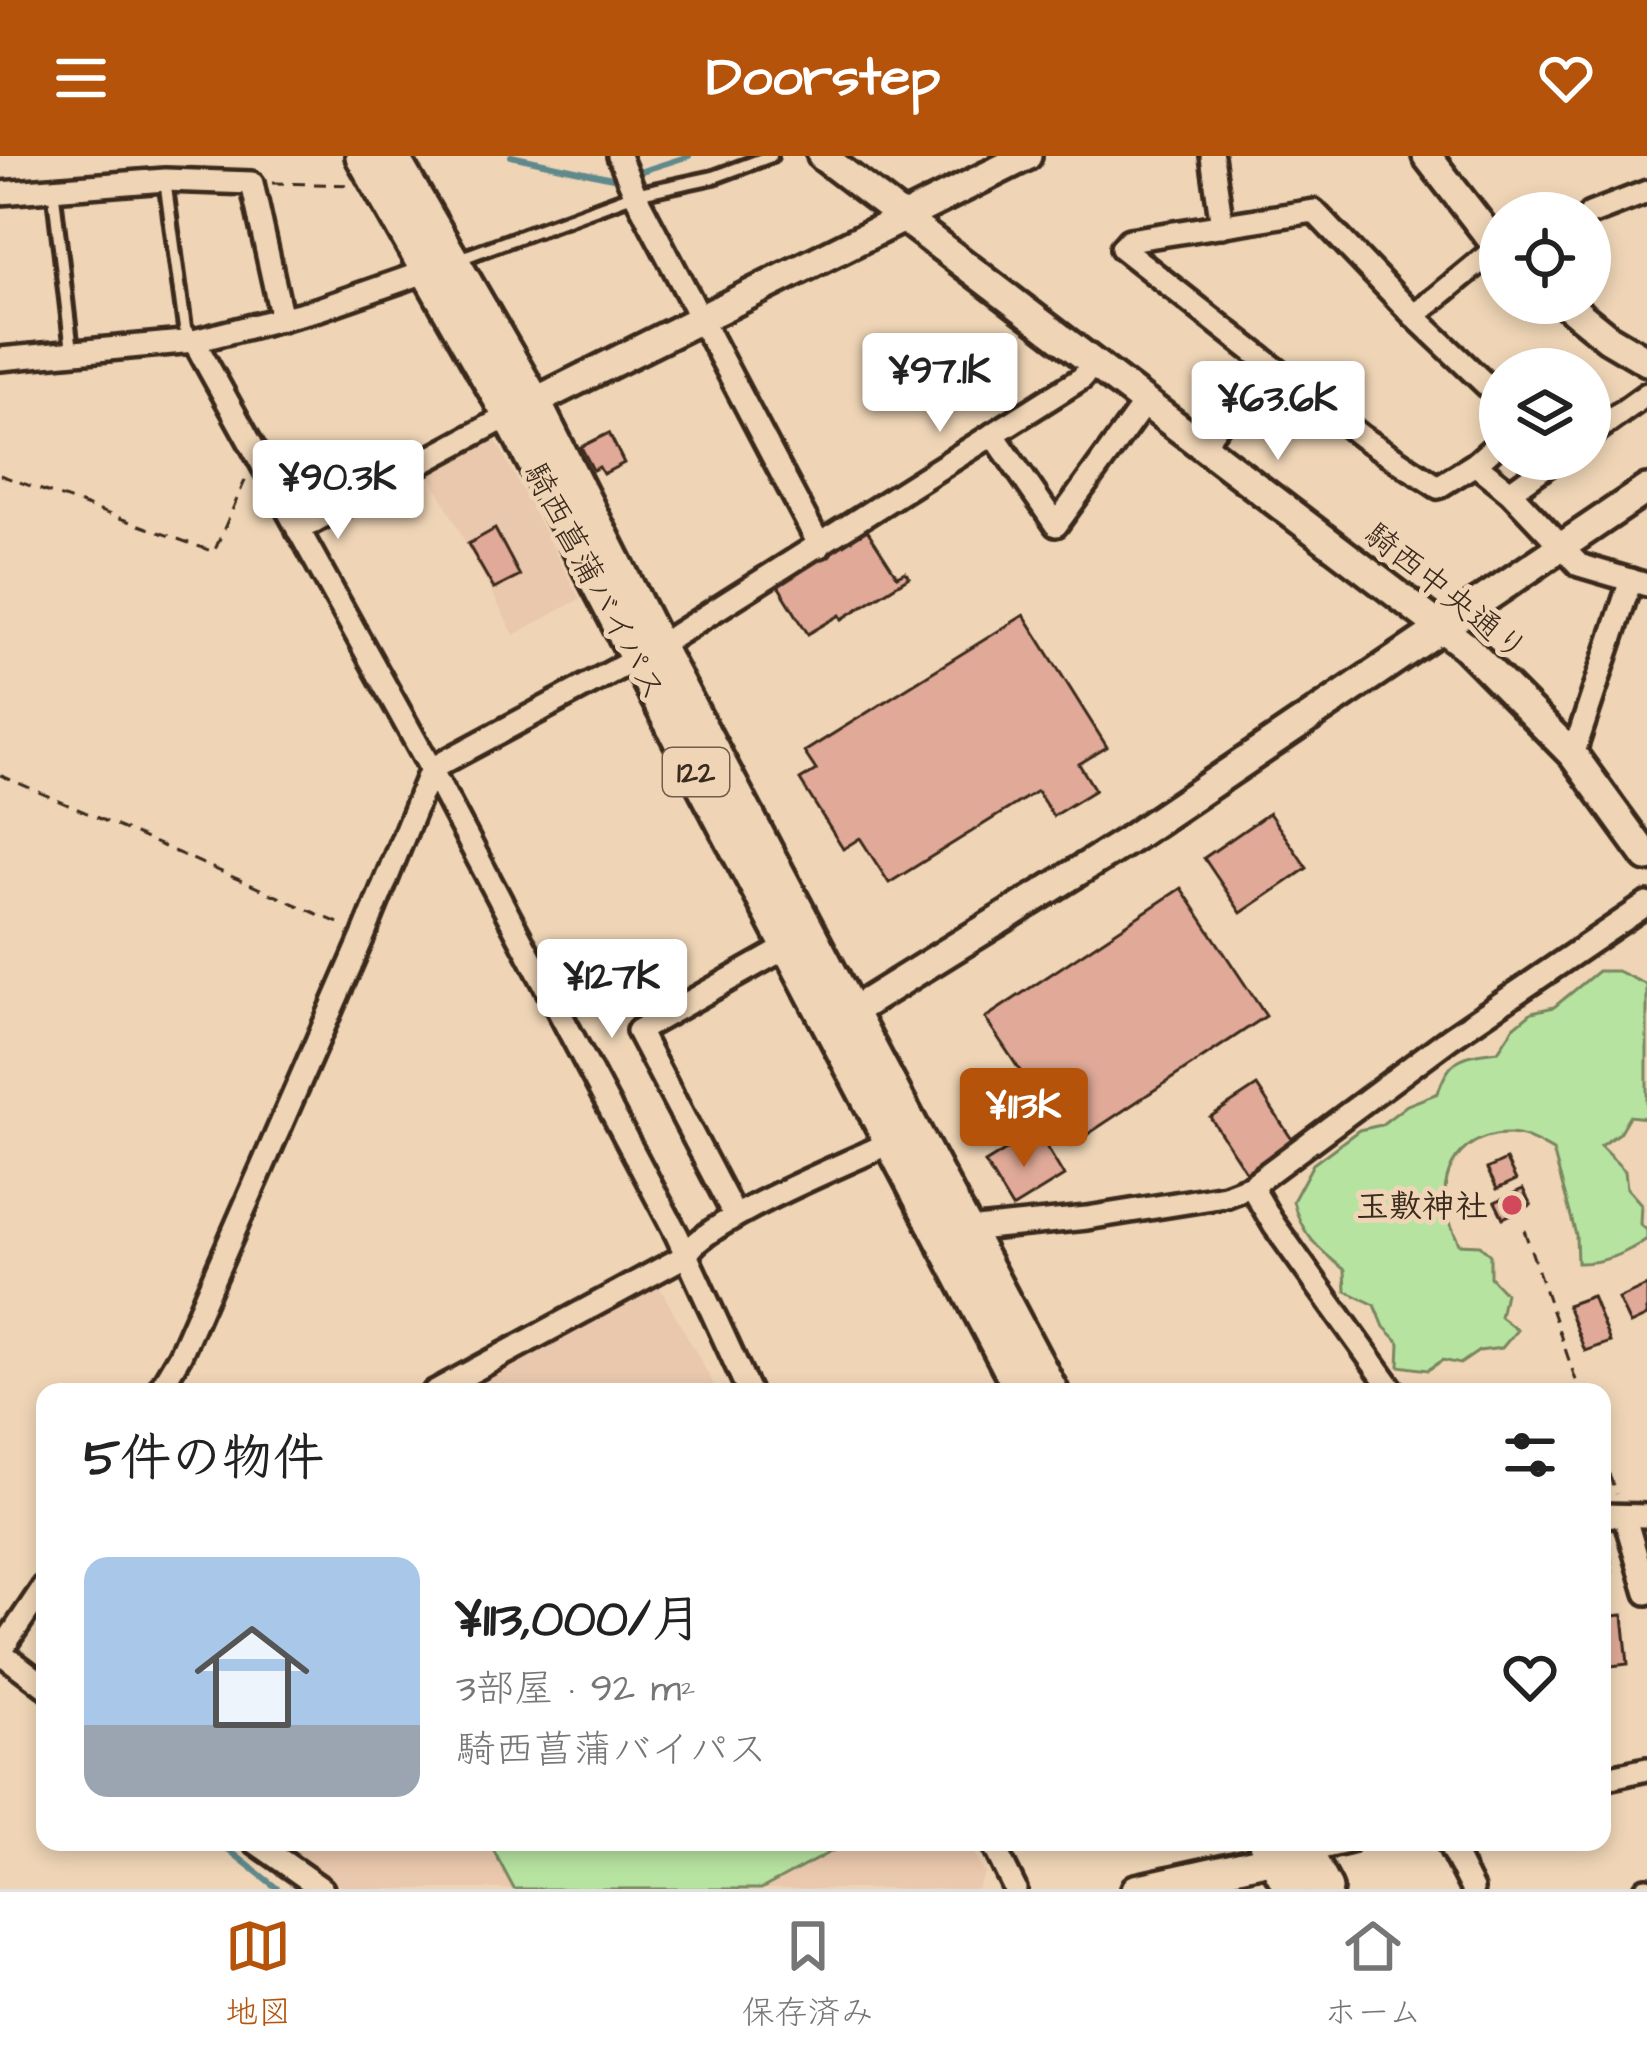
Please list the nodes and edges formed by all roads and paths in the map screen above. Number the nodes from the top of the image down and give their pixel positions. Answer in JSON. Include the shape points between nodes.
{"nodes":[{"id":1,"x":391,"y":156,"type":"edge"},
{"id":2,"x":771,"y":156,"type":"edge"},
{"id":3,"x":822,"y":156,"type":"edge"},
{"id":4,"x":1027,"y":156,"type":"edge"},
{"id":5,"x":1212,"y":156,"type":"edge"},
{"id":6,"x":1427,"y":156,"type":"edge"},
{"id":7,"x":619,"y":158,"type":"edge"},
{"id":8,"x":363,"y":169,"type":"edge"},
{"id":9,"x":165,"y":180,"type":"junction"},
{"id":10,"x":252,"y":183,"type":"junction"},
{"id":11,"x":53,"y":188,"type":"junction"},
{"id":12,"x":633,"y":191,"type":"junction"},
{"id":13,"x":0,"y":193,"type":"edge"},
{"id":14,"x":1647,"y":193,"type":"edge"},
{"id":15,"x":1611,"y":206,"type":"edge"},
{"id":16,"x":903,"y":218,"type":"junction"},
{"id":17,"x":1479,"y":223,"type":"edge"},
{"id":18,"x":1222,"y":226,"type":"junction"},
{"id":19,"x":1479,"y":263,"type":"edge"},
{"id":20,"x":439,"y":267,"type":"junction"},
{"id":21,"x":1414,"y":316,"type":"junction"},
{"id":22,"x":282,"y":319,"type":"junction"},
{"id":23,"x":701,"y":322,"type":"junction"},
{"id":24,"x":1590,"y":324,"type":"edge"},
{"id":25,"x":194,"y":341,"type":"junction"},
{"id":26,"x":73,"y":355,"type":"junction"},
{"id":27,"x":0,"y":359,"type":"edge"},
{"id":28,"x":1647,"y":361,"type":"edge"},
{"id":29,"x":1094,"y":362,"type":"junction"},
{"id":30,"x":1265,"y":363,"type":"junction"},
{"id":31,"x":1479,"y":378,"type":"edge"},
{"id":32,"x":1647,"y":394,"type":"edge"},
{"id":33,"x":1145,"y":401,"type":"junction"},
{"id":34,"x":521,"y":408,"type":"junction"},
{"id":35,"x":1611,"y":420,"type":"edge"},
{"id":36,"x":993,"y":434,"type":"junction"},
{"id":37,"x":1202,"y":446,"type":"junction"},
{"id":38,"x":259,"y":460,"type":"junction"},
{"id":39,"x":1479,"y":460,"type":"edge"},
{"id":40,"x":1475,"y":464,"type":"junction"},
{"id":41,"x":0,"y":475,"type":"edge"},
{"id":42,"x":1528,"y":480,"type":"edge"},
{"id":43,"x":1647,"y":489,"type":"edge"},
{"id":44,"x":1510,"y":493,"type":"junction"},
{"id":45,"x":298,"y":530,"type":"junction"},
{"id":46,"x":1560,"y":544,"type":"junction"},
{"id":47,"x":820,"y":546,"type":"junction"},
{"id":48,"x":1639,"y":582,"type":"edge"},
{"id":49,"x":1443,"y":627,"type":"junction"},
{"id":50,"x":646,"y":653,"type":"junction"},
{"id":51,"x":1573,"y":755,"type":"junction"},
{"id":52,"x":431,"y":769,"type":"junction"},
{"id":53,"x":0,"y":775,"type":"edge"},
{"id":54,"x":1647,"y":857,"type":"edge"},
{"id":55,"x":1647,"y":904,"type":"edge"},
{"id":56,"x":364,"y":934,"type":"junction"},
{"id":57,"x":789,"y":946,"type":"junction"},
{"id":58,"x":842,"y":1018,"type":"junction"},
{"id":59,"x":884,"y":1146,"type":"junction"},
{"id":60,"x":1250,"y":1186,"type":"junction"},
{"id":61,"x":735,"y":1216,"type":"junction"},
{"id":62,"x":966,"y":1230,"type":"junction"},
{"id":63,"x":1524,"y":1230,"type":"dead end"},
{"id":64,"x":687,"y":1255,"type":"junction"},
{"id":65,"x":163,"y":1383,"type":"edge"},
{"id":66,"x":451,"y":1383,"type":"edge"},
{"id":67,"x":744,"y":1383,"type":"edge"},
{"id":68,"x":1018,"y":1383,"type":"edge"},
{"id":69,"x":1046,"y":1383,"type":"edge"},
{"id":70,"x":1388,"y":1383,"type":"edge"},
{"id":71,"x":1577,"y":1383,"type":"edge"},
{"id":72,"x":1611,"y":1479,"type":"edge"},
{"id":73,"x":1624,"y":1516,"type":"edge"},
{"id":74,"x":1647,"y":1592,"type":"edge"},
{"id":75,"x":36,"y":1600,"type":"edge"},
{"id":76,"x":0,"y":1652,"type":"edge"},
{"id":77,"x":36,"y":1679,"type":"edge"},
{"id":78,"x":1647,"y":1769,"type":"edge"},
{"id":79,"x":1611,"y":1777,"type":"edge"},
{"id":80,"x":268,"y":1851,"type":"edge"},
{"id":81,"x":996,"y":1851,"type":"edge"},
{"id":82,"x":1275,"y":1851,"type":"edge"},
{"id":83,"x":1286,"y":1851,"type":"edge"},
{"id":84,"x":1289,"y":1851,"type":"edge"},
{"id":85,"x":1453,"y":1851,"type":"edge"},
{"id":86,"x":322,"y":1889,"type":"edge"},
{"id":87,"x":1015,"y":1889,"type":"edge"},
{"id":88,"x":1138,"y":1889,"type":"edge"},
{"id":89,"x":1292,"y":1889,"type":"edge"},
{"id":90,"x":1325,"y":1889,"type":"edge"},
{"id":91,"x":1472,"y":1889,"type":"edge"}],
"edges":[{"from":1,"to":20,"type":"highway","name":"騎西菖蒲バイパス","number":"122"},
{"from":2,"to":12,"type":"lane","via":[[714,177]]},
{"from":3,"to":16,"type":"street","name":"騎西中央通り"},
{"from":4,"to":16,"type":"street"},
{"from":5,"to":18,"type":"street"},
{"from":6,"to":17,"type":"street"},
{"from":7,"to":12,"type":"street"},
{"from":8,"to":10,"type":"path","via":[[347,187]]},
{"from":8,"to":20,"type":"highway","name":"騎西菖蒲バイパス","number":"122"},
{"from":9,"to":10,"type":"street"},
{"from":9,"to":11,"type":"street"},
{"from":9,"to":25,"type":"lane","via":[[185,328]]},
{"from":10,"to":22,"type":"street"},
{"from":11,"to":13,"type":"street"},
{"from":11,"to":26,"type":"lane"},
{"from":12,"to":20,"type":"lane"},
{"from":12,"to":23,"type":"street"},
{"from":14,"to":15,"type":"street"},
{"from":16,"to":23,"type":"street"},
{"from":16,"to":29,"type":"street","name":"騎西中央通り"},
{"from":18,"to":21,"type":"street","via":[[1314,211]]},
{"from":18,"to":30,"type":"street","via":[[1129,240],[1122,248]]},
{"from":19,"to":21,"type":"street"},
{"from":20,"to":22,"type":"street"},
{"from":20,"to":34,"type":"highway","name":"騎西菖蒲バイパス","number":"122"},
{"from":21,"to":31,"type":"street"},
{"from":22,"to":25,"type":"street"},
{"from":23,"to":34,"type":"street"},
{"from":23,"to":47,"type":"street"},
{"from":24,"to":28,"type":"street"},
{"from":25,"to":26,"type":"street"},
{"from":25,"to":38,"type":"street"},
{"from":26,"to":27,"type":"street"},
{"from":29,"to":33,"type":"street","name":"騎西中央通り"},
{"from":29,"to":36,"type":"street","via":[[1082,378]]},
{"from":30,"to":37,"type":"street"},
{"from":30,"to":40,"type":"street","via":[[1438,487]]},
{"from":32,"to":35,"type":"street"},
{"from":33,"to":36,"type":"street","via":[[1056,525]]},
{"from":33,"to":37,"type":"street","name":"騎西中央通り"},
{"from":34,"to":45,"type":"street"},
{"from":34,"to":50,"type":"highway","name":"騎西菖蒲バイパス","number":"122"},
{"from":36,"to":47,"type":"street"},
{"from":37,"to":49,"type":"street","name":"騎西中央通り"},
{"from":38,"to":41,"type":"path","via":[[214,552]]},
{"from":38,"to":45,"type":"street"},
{"from":39,"to":40,"type":"street"},
{"from":40,"to":44,"type":"street"},
{"from":42,"to":44,"type":"street"},
{"from":43,"to":46,"type":"street"},
{"from":44,"to":46,"type":"street"},
{"from":45,"to":52,"type":"street"},
{"from":46,"to":48,"type":"street","via":[[1579,565]]},
{"from":46,"to":49,"type":"street"},
{"from":47,"to":50,"type":"street"},
{"from":48,"to":51,"type":"street"},
{"from":49,"to":51,"type":"street","name":"騎西中央通り"},
{"from":49,"to":58,"type":"street","via":[[1127,841]]},
{"from":50,"to":52,"type":"street"},
{"from":50,"to":57,"type":"highway","name":"騎西菖蒲バイパス","number":"122"},
{"from":50,"to":58,"type":"highway","name":"騎西菖蒲バイパス","number":"122"},
{"from":51,"to":54,"type":"street","name":"騎西中央通り"},
{"from":52,"to":56,"type":"street"},
{"from":52,"to":64,"type":"street"},
{"from":53,"to":56,"type":"path"},
{"from":55,"to":60,"type":"street"},
{"from":56,"to":65,"type":"street"},
{"from":57,"to":58,"type":"highway","name":"騎西菖蒲バイパス","number":"122"},
{"from":57,"to":61,"type":"street","via":[[638,1031]]},
{"from":58,"to":59,"type":"highway","name":"騎西菖蒲バイパス","number":"122"},
{"from":58,"to":62,"type":"highway","name":"騎西菖蒲バイパス","number":"122"},
{"from":59,"to":61,"type":"street"},
{"from":59,"to":68,"type":"highway","name":"騎西菖蒲バイパス","number":"122"},
{"from":60,"to":62,"type":"street","via":[[1087,1218]]},
{"from":60,"to":70,"type":"street"},
{"from":61,"to":64,"type":"street","via":[[692,1243]]},
{"from":62,"to":69,"type":"highway","name":"騎西菖蒲バイパス","number":"122"},
{"from":63,"to":71,"type":"path"},
{"from":64,"to":66,"type":"street"},
{"from":64,"to":67,"type":"street"},
{"from":72,"to":73,"type":"path"},
{"from":73,"to":74,"type":"street"},
{"from":75,"to":76,"type":"street"},
{"from":76,"to":77,"type":"street"},
{"from":78,"to":79,"type":"street"},
{"from":80,"to":86,"type":"street"},
{"from":81,"to":87,"type":"street"},
{"from":82,"to":88,"type":"street"},
{"from":83,"to":89,"type":"highway"},
{"from":84,"to":90,"type":"highway"},
{"from":85,"to":91,"type":"street"}]}
